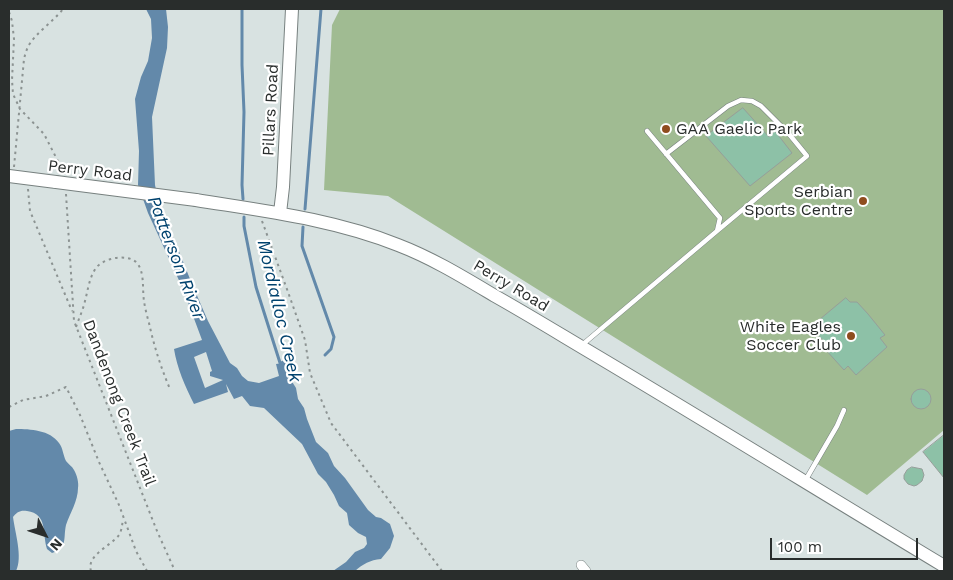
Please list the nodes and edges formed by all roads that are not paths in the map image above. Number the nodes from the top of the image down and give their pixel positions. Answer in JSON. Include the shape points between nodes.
{"nodes":[{"id":1,"x":292,"y":9,"type":"edge"},
{"id":2,"x":647,"y":131,"type":"dead end"},
{"id":3,"x":666,"y":154,"type":"junction"},
{"id":4,"x":11,"y":176,"type":"edge"},
{"id":5,"x":280,"y":213,"type":"junction"},
{"id":6,"x":716,"y":231,"type":"junction"},
{"id":7,"x":580,"y":346,"type":"junction"},
{"id":8,"x":844,"y":410,"type":"dead end"},
{"id":9,"x":805,"y":482,"type":"junction"},
{"id":10,"x":944,"y":566,"type":"edge"}],
"edges":[{"from":1,"to":5,"type":"main road","name":"Pillars Road"},
{"from":2,"to":3,"type":"lane"},
{"from":3,"to":6,"type":"lane","via":[[720,218]]},
{"from":3,"to":6,"type":"lane","via":[[728,106],[741,100],[761,106],[807,156]]},
{"from":4,"to":5,"type":"main road","name":"Perry Road","bridge":true},
{"from":5,"to":7,"type":"main road","name":"Perry Road","via":[[363,232],[398,244],[457,273]]},
{"from":6,"to":7,"type":"lane"},
{"from":7,"to":9,"type":"main road","name":"Perry Road"},
{"from":8,"to":9,"type":"lane"},
{"from":9,"to":10,"type":"main road","name":"Perry Road"}]}
